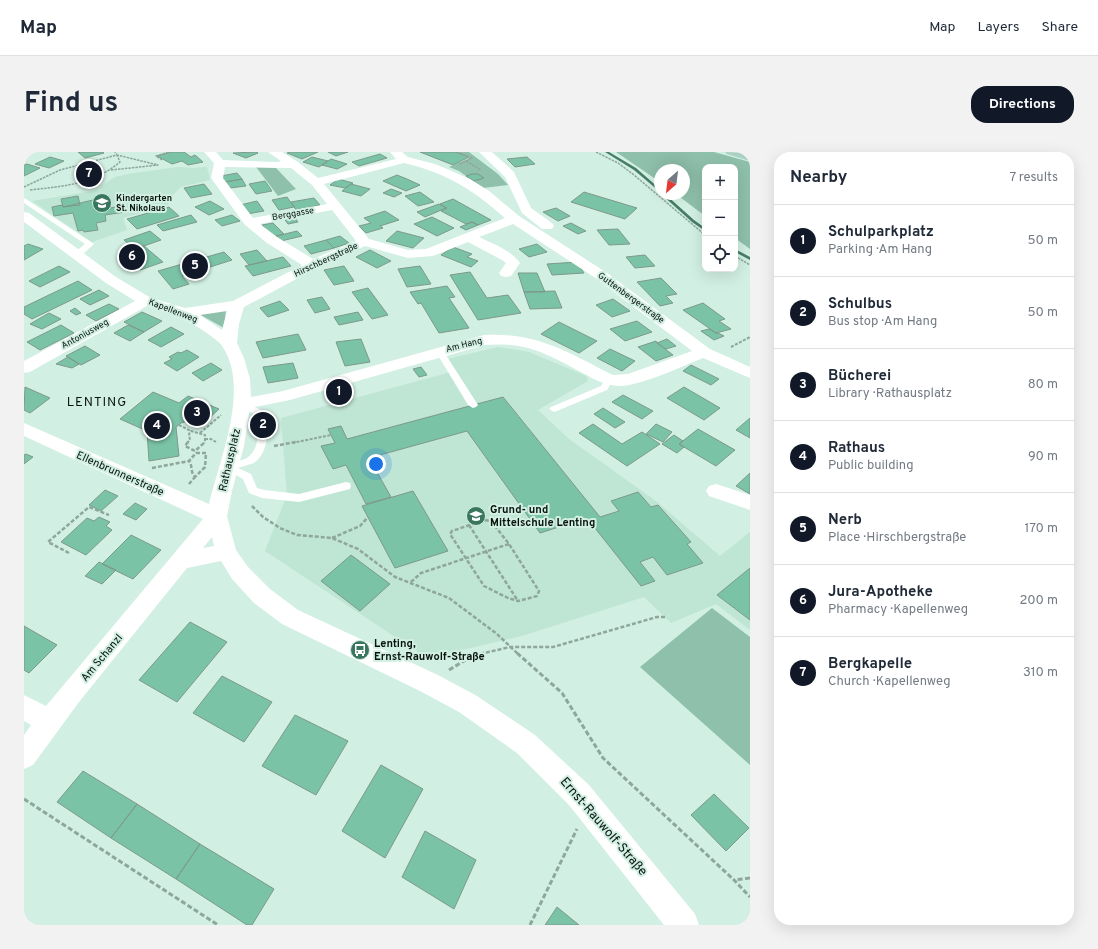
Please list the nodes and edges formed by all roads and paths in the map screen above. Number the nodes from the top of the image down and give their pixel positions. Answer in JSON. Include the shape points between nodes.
{"nodes":[{"id":1,"x":114,"y":152,"type":"edge"},
{"id":2,"x":169,"y":152,"type":"edge"},
{"id":3,"x":210,"y":152,"type":"edge"},
{"id":4,"x":274,"y":152,"type":"edge"},
{"id":5,"x":457,"y":152,"type":"edge"},
{"id":6,"x":485,"y":152,"type":"edge"},
{"id":7,"x":596,"y":152,"type":"edge"},
{"id":8,"x":117,"y":155,"type":"junction"},
{"id":9,"x":400,"y":156,"type":"edge"},
{"id":10,"x":162,"y":160,"type":"dead end"},
{"id":11,"x":466,"y":161,"type":"dead end"},
{"id":12,"x":220,"y":163,"type":"junction"},
{"id":13,"x":294,"y":164,"type":"junction"},
{"id":14,"x":110,"y":170,"type":"junction"},
{"id":15,"x":316,"y":182,"type":"junction"},
{"id":16,"x":24,"y":187,"type":"edge"},
{"id":17,"x":24,"y":191,"type":"edge"},
{"id":18,"x":24,"y":200,"type":"edge"},
{"id":19,"x":336,"y":206,"type":"junction"},
{"id":20,"x":24,"y":216,"type":"edge"},
{"id":21,"x":514,"y":219,"type":"junction"},
{"id":22,"x":250,"y":222,"type":"junction"},
{"id":23,"x":702,"y":232,"type":"edge"},
{"id":24,"x":560,"y":234,"type":"dead end"},
{"id":25,"x":468,"y":237,"type":"junction"},
{"id":26,"x":364,"y":242,"type":"junction"},
{"id":27,"x":78,"y":254,"type":"junction"},
{"id":28,"x":738,"y":258,"type":"edge"},
{"id":29,"x":312,"y":265,"type":"junction"},
{"id":30,"x":750,"y":265,"type":"edge"},
{"id":31,"x":506,"y":273,"type":"dead end"},
{"id":32,"x":146,"y":301,"type":"junction"},
{"id":33,"x":237,"y":305,"type":"junction"},
{"id":34,"x":184,"y":313,"type":"junction"},
{"id":35,"x":229,"y":343,"type":"junction"},
{"id":36,"x":440,"y":352,"type":"junction"},
{"id":37,"x":704,"y":352,"type":"junction"},
{"id":38,"x":24,"y":368,"type":"edge"},
{"id":39,"x":750,"y":373,"type":"edge"},
{"id":40,"x":609,"y":380,"type":"junction"},
{"id":41,"x":242,"y":404,"type":"junction"},
{"id":42,"x":473,"y":405,"type":"dead end"},
{"id":43,"x":554,"y":409,"type":"dead end"},
{"id":44,"x":179,"y":425,"type":"dead end"},
{"id":45,"x":24,"y":430,"type":"edge"},
{"id":46,"x":191,"y":431,"type":"junction"},
{"id":47,"x":331,"y":435,"type":"dead end"},
{"id":48,"x":205,"y":439,"type":"junction"},
{"id":49,"x":211,"y":439,"type":"dead end"},
{"id":50,"x":284,"y":446,"type":"dead end"},
{"id":51,"x":196,"y":452,"type":"junction"},
{"id":52,"x":189,"y":461,"type":"junction"},
{"id":53,"x":229,"y":467,"type":"junction"},
{"id":54,"x":120,"y":473,"type":"junction"},
{"id":55,"x":346,"y":486,"type":"dead end"},
{"id":56,"x":253,"y":490,"type":"junction"},
{"id":57,"x":716,"y":491,"type":"dead end"},
{"id":58,"x":750,"y":503,"type":"edge"},
{"id":59,"x":109,"y":515,"type":"dead end"},
{"id":60,"x":217,"y":516,"type":"junction"},
{"id":61,"x":368,"y":517,"type":"dead end"},
{"id":62,"x":470,"y":525,"type":"junction"},
{"id":63,"x":332,"y":538,"type":"junction"},
{"id":64,"x":510,"y":544,"type":"junction"},
{"id":65,"x":226,"y":552,"type":"junction"},
{"id":66,"x":486,"y":552,"type":"junction"},
{"id":67,"x":69,"y":553,"type":"dead end"},
{"id":68,"x":466,"y":558,"type":"junction"},
{"id":69,"x":182,"y":561,"type":"junction"},
{"id":70,"x":411,"y":582,"type":"junction"},
{"id":71,"x":518,"y":601,"type":"junction"},
{"id":72,"x":665,"y":617,"type":"dead end"},
{"id":73,"x":510,"y":647,"type":"junction"},
{"id":74,"x":429,"y":683,"type":"junction"},
{"id":75,"x":24,"y":707,"type":"edge"},
{"id":76,"x":49,"y":722,"type":"junction"},
{"id":77,"x":24,"y":756,"type":"edge"},
{"id":78,"x":24,"y":799,"type":"edge"},
{"id":79,"x":588,"y":807,"type":"junction"},
{"id":80,"x":750,"y":878,"type":"edge"},
{"id":81,"x":734,"y":880,"type":"junction"},
{"id":82,"x":750,"y":897,"type":"edge"},
{"id":83,"x":218,"y":925,"type":"edge"},
{"id":84,"x":530,"y":925,"type":"edge"},
{"id":85,"x":684,"y":925,"type":"edge"}],
"edges":[{"from":1,"to":8,"type":"path"},
{"from":2,"to":10,"type":"path","via":[[156,156]]},
{"from":3,"to":12,"type":"street"},
{"from":4,"to":13,"type":"street","name":"Hirschbergstraße"},
{"from":5,"to":11,"type":"path","via":[[472,158]]},
{"from":6,"to":24,"type":"street","via":[[510,175],[526,210]]},
{"from":7,"to":23,"type":"path","via":[[634,175]]},
{"from":8,"to":14,"type":"path","via":[[120,162]]},
{"from":8,"to":14,"type":"path","via":[[158,165]]},
{"from":8,"to":16,"type":"path","via":[[60,170]]},
{"from":9,"to":15,"type":"street","name":"Guttenbergerstraße"},
{"from":9,"to":21,"type":"street","name":"Guttenbergerstraße","via":[[431,166],[466,182],[485,194]]},
{"from":12,"to":13,"type":"street"},
{"from":12,"to":22,"type":"street","name":"Berggasse","via":[[217,178]]},
{"from":13,"to":15,"type":"street","name":"Hirschbergstraße"},
{"from":14,"to":17,"type":"path","via":[[75,185]]},
{"from":15,"to":19,"type":"street","name":"Hirschbergstraße"},
{"from":18,"to":27,"type":"lane","via":[[90,244]]},
{"from":19,"to":22,"type":"street","name":"Berggasse"},
{"from":19,"to":26,"type":"street","name":"Hirschbergstraße"},
{"from":20,"to":27,"type":"street","name":"Kapellenweg"},
{"from":21,"to":25,"type":"street"},
{"from":21,"to":37,"type":"street","name":"Guttenbergerstraße","via":[[569,247],[602,276]]},
{"from":22,"to":29,"type":"street","name":"Berggasse","via":[[272,240]]},
{"from":25,"to":26,"type":"street","via":[[428,254],[408,254]]},
{"from":25,"to":31,"type":"street","via":[[507,257],[512,263]]},
{"from":26,"to":29,"type":"street","name":"Hirschbergstraße"},
{"from":27,"to":32,"type":"street","name":"Kapellenweg","via":[[111,280]]},
{"from":28,"to":30,"type":"path"},
{"from":29,"to":33,"type":"street","name":"Hirschbergstraße"},
{"from":32,"to":34,"type":"street","name":"Kapellenweg"},
{"from":32,"to":38,"type":"street","name":"Antoniusweg"},
{"from":33,"to":34,"type":"street","name":"Hirschbergstraße"},
{"from":33,"to":35,"type":"street"},
{"from":34,"to":35,"type":"street","name":"Kapellenweg","via":[[203,323]]},
{"from":35,"to":41,"type":"street","name":"Kapellenweg","via":[[242,379]]},
{"from":36,"to":40,"type":"street","name":"Am Hang","via":[[484,340],[506,339],[526,342]]},
{"from":36,"to":41,"type":"street","name":"Am Hang","via":[[284,396]]},
{"from":36,"to":42,"type":"lane"},
{"from":37,"to":39,"type":"street","name":"Guttenbergerstraße"},
{"from":37,"to":40,"type":"street","name":"Am Hang","via":[[632,379]]},
{"from":40,"to":43,"type":"lane","via":[[604,388]]},
{"from":41,"to":53,"type":"street","name":"Rathausplatz"},
{"from":41,"to":53,"type":"lane","via":[[258,412],[263,425],[261,446],[249,461]]},
{"from":44,"to":46,"type":"path"},
{"from":45,"to":54,"type":"street","name":"Ellenbrunnerstraße"},
{"from":46,"to":48,"type":"path","via":[[204,435]]},
{"from":46,"to":51,"type":"path","via":[[190,440],[185,446]]},
{"from":47,"to":50,"type":"path"},
{"from":48,"to":49,"type":"path"},
{"from":48,"to":51,"type":"path"},
{"from":51,"to":52,"type":"path"},
{"from":51,"to":52,"type":"path","via":[[206,453],[205,467],[195,477]]},
{"from":52,"to":54,"type":"path"},
{"from":53,"to":56,"type":"lane","via":[[247,477]]},
{"from":53,"to":60,"type":"street","name":"Rathausplatz"},
{"from":54,"to":60,"type":"street","name":"Ellenbrunnerstraße"},
{"from":55,"to":56,"type":"lane","via":[[299,498],[262,494]]},
{"from":56,"to":63,"type":"path","via":[[248,496],[252,505],[263,517],[280,528],[297,535]]},
{"from":57,"to":58,"type":"street"},
{"from":59,"to":67,"type":"path","via":[[89,507],[48,542]]},
{"from":60,"to":65,"type":"street","name":"Ernst-Rauwolf-Straße"},
{"from":60,"to":69,"type":"street","name":"Am Schanzl"},
{"from":61,"to":63,"type":"path","via":[[360,526]]},
{"from":62,"to":64,"type":"path","via":[[485,520],[491,521]]},
{"from":62,"to":66,"type":"path"},
{"from":62,"to":68,"type":"path","via":[[450,534]]},
{"from":63,"to":70,"type":"path","via":[[358,549],[394,577]]},
{"from":64,"to":66,"type":"path"},
{"from":64,"to":71,"type":"path","via":[[539,591],[537,596]]},
{"from":65,"to":69,"type":"street"},
{"from":65,"to":74,"type":"street","name":"Ernst-Rauwolf-Straße","via":[[240,574],[262,596],[290,617]]},
{"from":66,"to":68,"type":"path"},
{"from":66,"to":71,"type":"path"},
{"from":68,"to":70,"type":"path","via":[[421,573]]},
{"from":68,"to":71,"type":"path","via":[[484,586]]},
{"from":69,"to":76,"type":"street","name":"Am Schanzl"},
{"from":70,"to":73,"type":"path","via":[[449,598]]},
{"from":72,"to":73,"type":"path","via":[[656,617],[553,647]]},
{"from":73,"to":74,"type":"path","via":[[472,656]]},
{"from":73,"to":81,"type":"path","via":[[562,693],[603,758]]},
{"from":74,"to":79,"type":"street","name":"Ernst-Rauwolf-Straße","via":[[468,704],[526,744],[579,795]]},
{"from":75,"to":76,"type":"street"},
{"from":76,"to":77,"type":"street","name":"Am Schanzl"},
{"from":78,"to":83,"type":"path"},
{"from":79,"to":84,"type":"path"},
{"from":79,"to":85,"type":"street","name":"Ernst-Rauwolf-Straße"},
{"from":80,"to":81,"type":"path"},
{"from":81,"to":82,"type":"path"}]}
